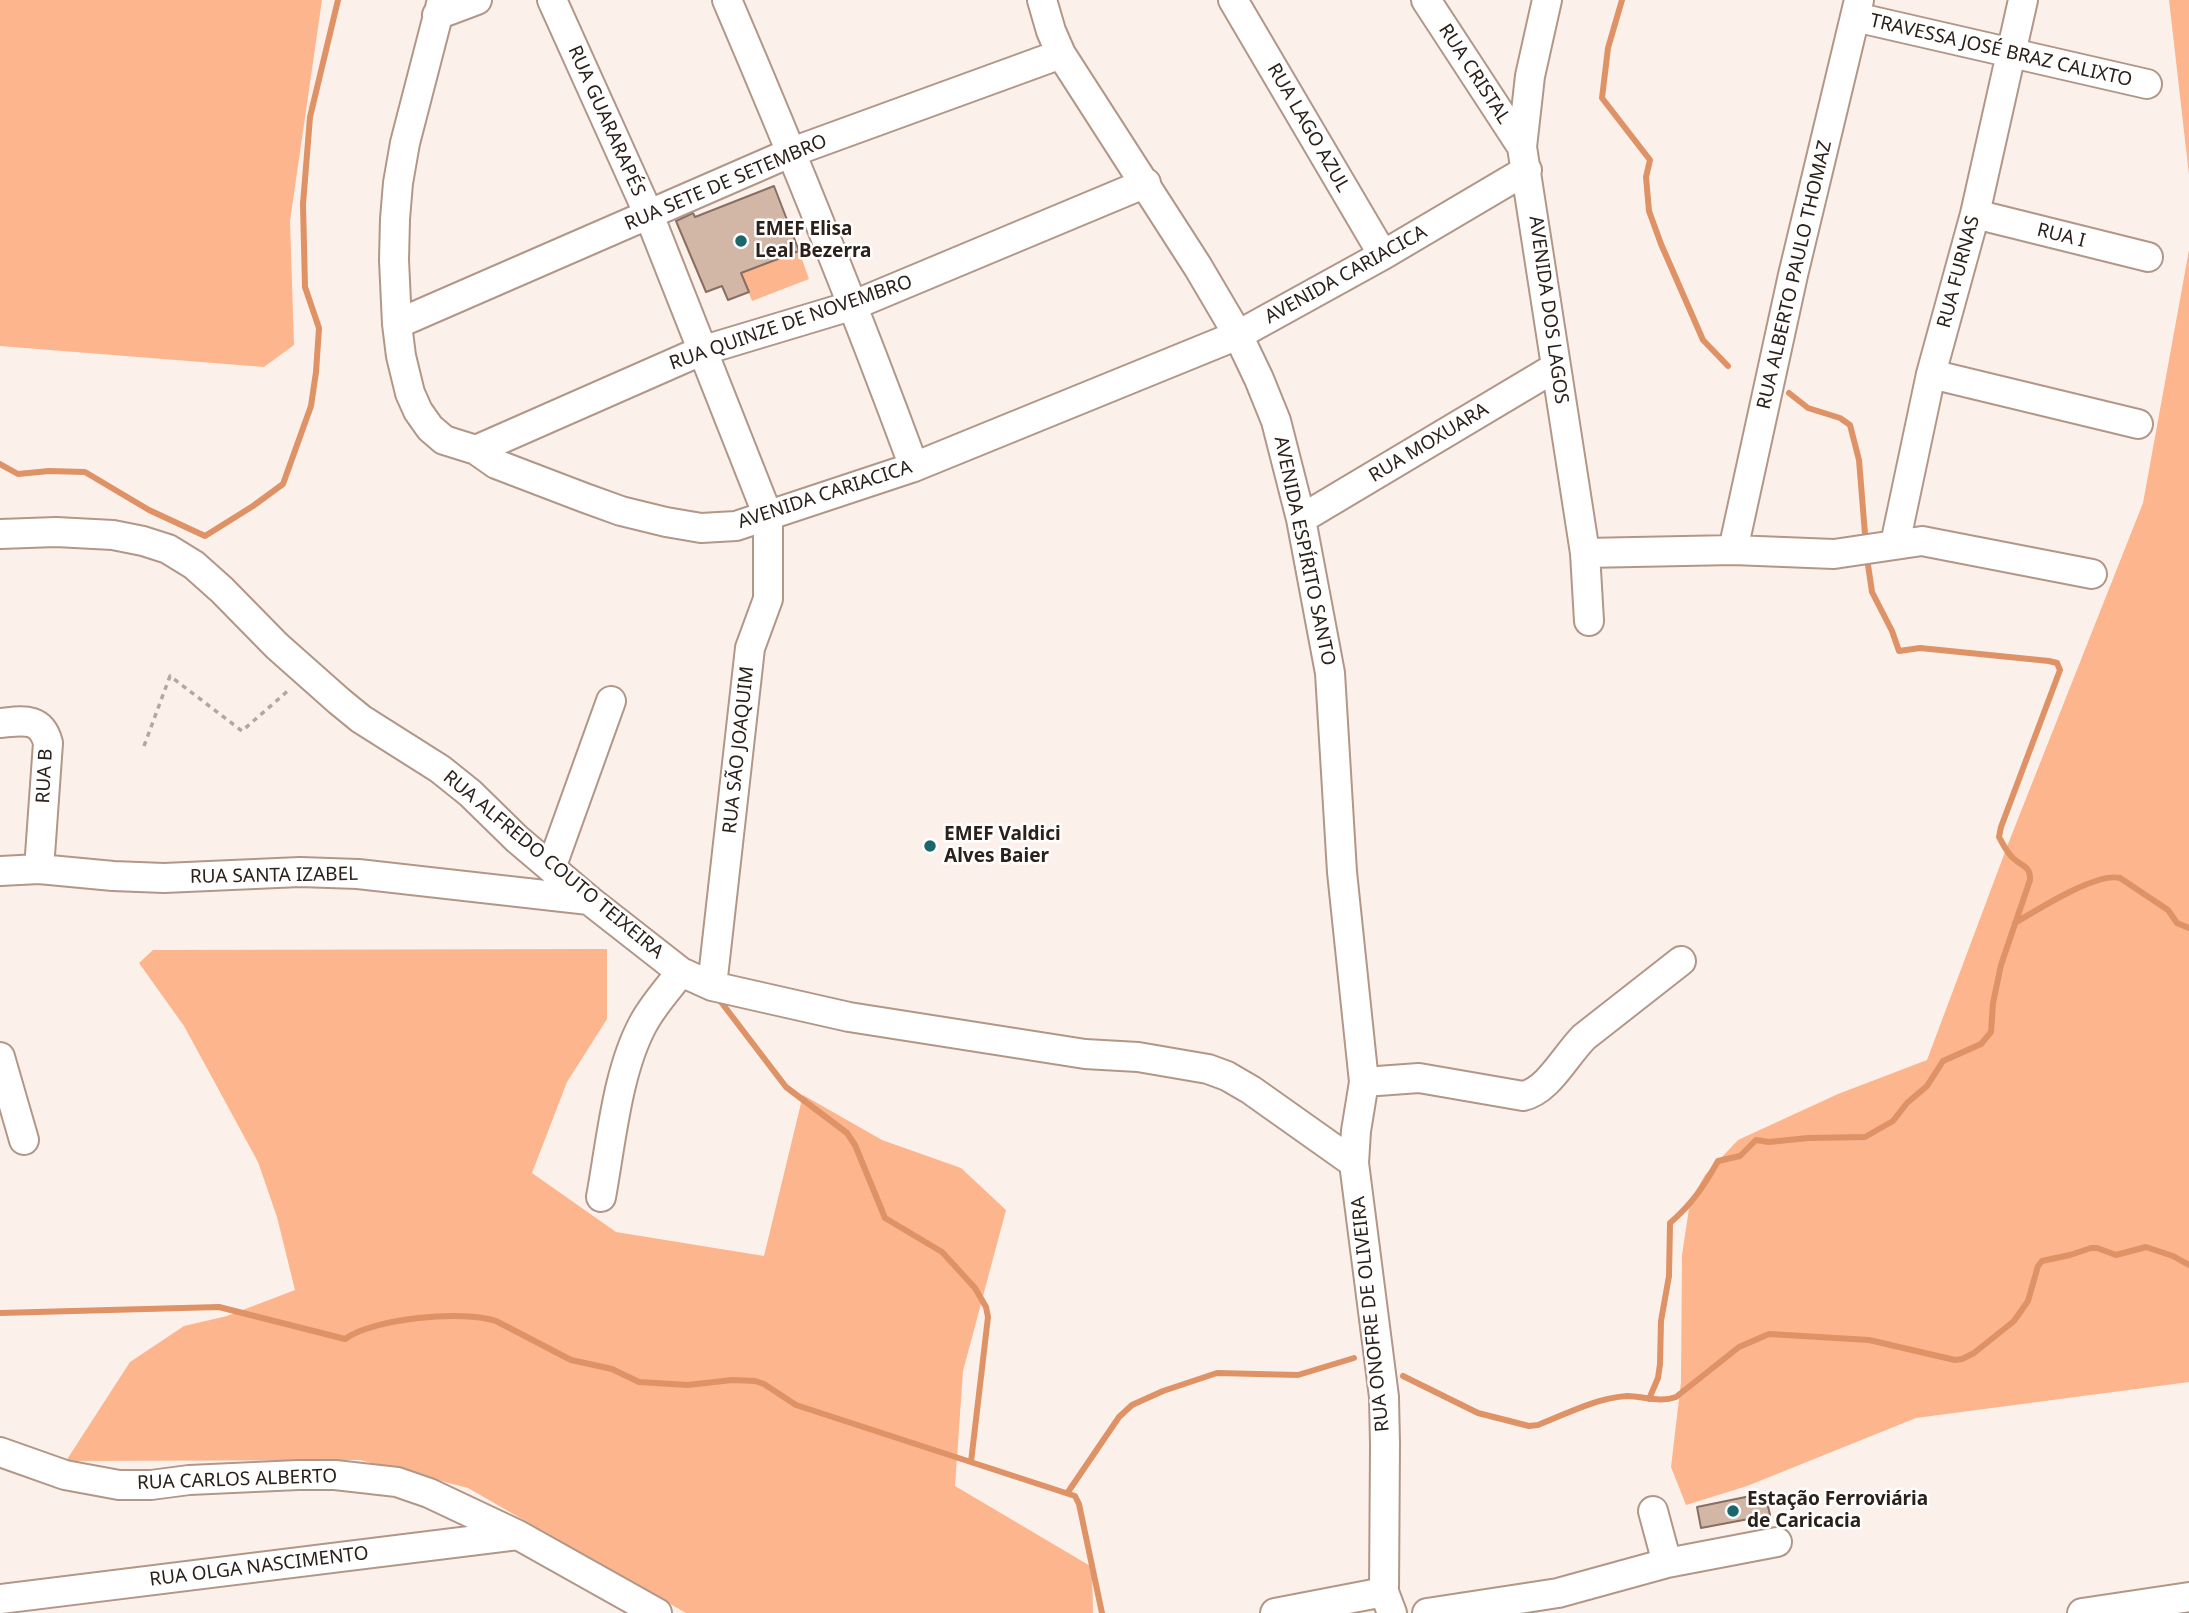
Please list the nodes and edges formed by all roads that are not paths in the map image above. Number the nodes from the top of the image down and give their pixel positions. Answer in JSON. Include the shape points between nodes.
{"nodes":[{"id":1,"x":477,"y":0,"type":"edge"},
{"id":2,"x":552,"y":0,"type":"edge"},
{"id":3,"x":727,"y":0,"type":"edge"},
{"id":4,"x":1042,"y":0,"type":"edge"},
{"id":5,"x":1233,"y":0,"type":"edge"},
{"id":6,"x":1426,"y":0,"type":"edge"},
{"id":7,"x":1547,"y":0,"type":"edge"},
{"id":8,"x":2024,"y":0,"type":"edge"},
{"id":9,"x":439,"y":8,"type":"edge"},
{"id":10,"x":1857,"y":9,"type":"edge"},
{"id":11,"x":1061,"y":54,"type":"junction"},
{"id":12,"x":2010,"y":54,"type":"junction"},
{"id":13,"x":2147,"y":84,"type":"dead end"},
{"id":14,"x":792,"y":152,"type":"junction"},
{"id":15,"x":1525,"y":158,"type":"junction"},
{"id":16,"x":1146,"y":183,"type":"junction"},
{"id":17,"x":1975,"y":214,"type":"junction"},
{"id":18,"x":649,"y":215,"type":"junction"},
{"id":19,"x":1383,"y":256,"type":"junction"},
{"id":20,"x":2148,"y":257,"type":"dead end"},
{"id":21,"x":854,"y":305,"type":"junction"},
{"id":22,"x":397,"y":324,"type":"junction"},
{"id":23,"x":1238,"y":335,"type":"junction"},
{"id":24,"x":701,"y":351,"type":"junction"},
{"id":25,"x":1556,"y":367,"type":"junction"},
{"id":26,"x":1931,"y":374,"type":"junction"},
{"id":27,"x":2138,"y":424,"type":"dead end"},
{"id":28,"x":476,"y":450,"type":"junction"},
{"id":29,"x":914,"y":467,"type":"junction"},
{"id":30,"x":768,"y":516,"type":"junction"},
{"id":31,"x":1301,"y":519,"type":"junction"},
{"id":32,"x":0,"y":534,"type":"edge"},
{"id":33,"x":1895,"y":544,"type":"junction"},
{"id":34,"x":1733,"y":550,"type":"junction"},
{"id":35,"x":1585,"y":554,"type":"junction"},
{"id":36,"x":2092,"y":574,"type":"dead end"},
{"id":37,"x":1589,"y":621,"type":"dead end"},
{"id":38,"x":611,"y":701,"type":"dead end"},
{"id":39,"x":0,"y":723,"type":"edge"},
{"id":40,"x":551,"y":868,"type":"junction"},
{"id":41,"x":39,"y":870,"type":"junction"},
{"id":42,"x":0,"y":871,"type":"edge"},
{"id":43,"x":589,"y":900,"type":"junction"},
{"id":44,"x":1681,"y":961,"type":"dead end"},
{"id":45,"x":681,"y":972,"type":"junction"},
{"id":46,"x":712,"y":986,"type":"junction"},
{"id":47,"x":0,"y":1057,"type":"edge"},
{"id":48,"x":1364,"y":1082,"type":"junction"},
{"id":49,"x":24,"y":1140,"type":"dead end"},
{"id":50,"x":1354,"y":1163,"type":"junction"},
{"id":51,"x":601,"y":1197,"type":"dead end"},
{"id":52,"x":0,"y":1452,"type":"edge"},
{"id":53,"x":1653,"y":1511,"type":"dead end"},
{"id":54,"x":518,"y":1535,"type":"junction"},
{"id":55,"x":1777,"y":1542,"type":"dead end"},
{"id":56,"x":1667,"y":1563,"type":"junction"},
{"id":57,"x":2189,"y":1597,"type":"edge"},
{"id":58,"x":0,"y":1599,"type":"edge"},
{"id":59,"x":89,"y":1601,"type":"edge"},
{"id":60,"x":1388,"y":1602,"type":"edge"},
{"id":61,"x":2128,"y":1609,"type":"edge"},
{"id":62,"x":657,"y":1613,"type":"edge"},
{"id":63,"x":1275,"y":1613,"type":"edge"},
{"id":64,"x":1427,"y":1613,"type":"edge"},
{"id":65,"x":2082,"y":1613,"type":"edge"}],
"edges":[{"from":1,"to":9,"type":"street"},
{"from":2,"to":18,"type":"street","name":"RUA GUARARAPÉS"},
{"from":3,"to":14,"type":"street"},
{"from":4,"to":11,"type":"street","name":"AVENIDA ESPÍRITO SANTO"},
{"from":5,"to":19,"type":"street","name":"RUA LAGO AZUL"},
{"from":6,"to":15,"type":"street","name":"RUA CRISTAL"},
{"from":7,"to":15,"type":"street","name":"AVENIDA DOS LAGOS","via":[[1530,76]]},
{"from":8,"to":12,"type":"street","name":"RUA FURNAS"},
{"from":9,"to":22,"type":"street","name":"AVENIDA CARIACICA","via":[[398,183]]},
{"from":10,"to":12,"type":"street","name":"TRAVESSA JOSÉ BRAZ CALIXTO"},
{"from":10,"to":34,"type":"street","name":"RUA ALBERTO PAULO THOMAZ"},
{"from":11,"to":14,"type":"street","name":"RUA SETE DE SETEMBRO"},
{"from":11,"to":16,"type":"street","name":"AVENIDA ESPÍRITO SANTO"},
{"from":12,"to":13,"type":"street","name":"TRAVESSA JOSÉ BRAZ CALIXTO"},
{"from":12,"to":17,"type":"street","name":"RUA FURNAS"},
{"from":14,"to":18,"type":"street","name":"RUA SETE DE SETEMBRO"},
{"from":14,"to":21,"type":"street"},
{"from":15,"to":19,"type":"street","name":"AVENIDA CARIACICA"},
{"from":15,"to":25,"type":"street","name":"AVENIDA DOS LAGOS"},
{"from":16,"to":21,"type":"street","name":"RUA QUINZE DE NOVEMBRO"},
{"from":16,"to":23,"type":"street","name":"AVENIDA ESPÍRITO SANTO"},
{"from":17,"to":20,"type":"street","name":"RUA I"},
{"from":17,"to":26,"type":"street","name":"RUA FURNAS"},
{"from":18,"to":22,"type":"street","name":"RUA SETE DE SETEMBRO"},
{"from":18,"to":24,"type":"street","name":"RUA GUARARAPÉS"},
{"from":19,"to":23,"type":"street","name":"AVENIDA CARIACICA"},
{"from":21,"to":24,"type":"street","name":"RUA QUINZE DE NOVEMBRO"},
{"from":21,"to":29,"type":"street"},
{"from":22,"to":28,"type":"street","name":"AVENIDA CARIACICA","via":[[401,356],[418,411],[444,440]]},
{"from":23,"to":29,"type":"street","name":"AVENIDA CARIACICA"},
{"from":23,"to":31,"type":"street","name":"AVENIDA ESPÍRITO SANTO","via":[[1276,421]]},
{"from":24,"to":28,"type":"street","name":"RUA QUINZE DE NOVEMBRO"},
{"from":24,"to":30,"type":"street","name":"RUA GUARARAPÉS"},
{"from":25,"to":31,"type":"street","name":"RUA MOXUARA"},
{"from":25,"to":35,"type":"street","name":"AVENIDA DOS LAGOS"},
{"from":26,"to":27,"type":"street"},
{"from":26,"to":33,"type":"street","name":"RUA FURNAS"},
{"from":28,"to":30,"type":"street","name":"AVENIDA CARIACICA","via":[[496,464],[585,498],[666,522],[701,528],[736,526]]},
{"from":29,"to":30,"type":"street","name":"AVENIDA CARIACICA"},
{"from":30,"to":46,"type":"street","name":"RUA SÃO JOAQUIM","via":[[768,598],[750,648]]},
{"from":31,"to":48,"type":"street","name":"AVENIDA ESPÍRITO SANTO","via":[[1330,673],[1342,872]]},
{"from":32,"to":40,"type":"street","name":"RUA ALFREDO COUTO TEIXEIRA","via":[[88,532],[144,541],[194,565],[361,719],[440,769]]},
{"from":33,"to":34,"type":"street","via":[[1834,554]]},
{"from":33,"to":36,"type":"street","via":[[1942,544]]},
{"from":34,"to":35,"type":"street"},
{"from":35,"to":37,"type":"street","name":"AVENIDA DOS LAGOS"},
{"from":38,"to":40,"type":"street"},
{"from":39,"to":41,"type":"street","name":"RUA B","via":[[34,723],[46,733]]},
{"from":40,"to":43,"type":"street","name":"RUA ALFREDO COUTO TEIXEIRA"},
{"from":41,"to":42,"type":"street","name":"RUA SANTA IZABEL"},
{"from":41,"to":43,"type":"street","name":"RUA SANTA IZABEL","via":[[164,878],[358,874]]},
{"from":43,"to":45,"type":"street","name":"RUA ALFREDO COUTO TEIXEIRA"},
{"from":44,"to":48,"type":"street","via":[[1584,1037],[1545,1085],[1531,1094],[1419,1078]]},
{"from":45,"to":46,"type":"street","name":"RUA ALFREDO COUTO TEIXEIRA"},
{"from":45,"to":51,"type":"street","via":[[656,1003],[632,1047]]},
{"from":46,"to":50,"type":"street","name":"RUA ALFREDO COUTO TEIXEIRA","via":[[849,1017],[1208,1069],[1251,1090]]},
{"from":47,"to":49,"type":"street"},
{"from":48,"to":50,"type":"street","name":"AVENIDA ESPÍRITO SANTO"},
{"from":50,"to":60,"type":"street","name":"RUA ONOFRE DE OLIVEIRA","via":[[1384,1397]]},
{"from":52,"to":54,"type":"street","name":"RUA CARLOS ALBERTO","via":[[65,1475],[119,1485],[322,1475],[397,1482]]},
{"from":53,"to":56,"type":"street"},
{"from":54,"to":59,"type":"street","name":"RUA OLGA NASCIMENTO"},
{"from":54,"to":62,"type":"street","name":"RUA CARLOS ALBERTO"},
{"from":55,"to":56,"type":"street"},
{"from":56,"to":64,"type":"street","via":[[1558,1593]]},
{"from":57,"to":61,"type":"street"},
{"from":58,"to":59,"type":"street","name":"RUA OLGA NASCIMENTO"},
{"from":60,"to":63,"type":"street"},
{"from":61,"to":65,"type":"street"}]}
